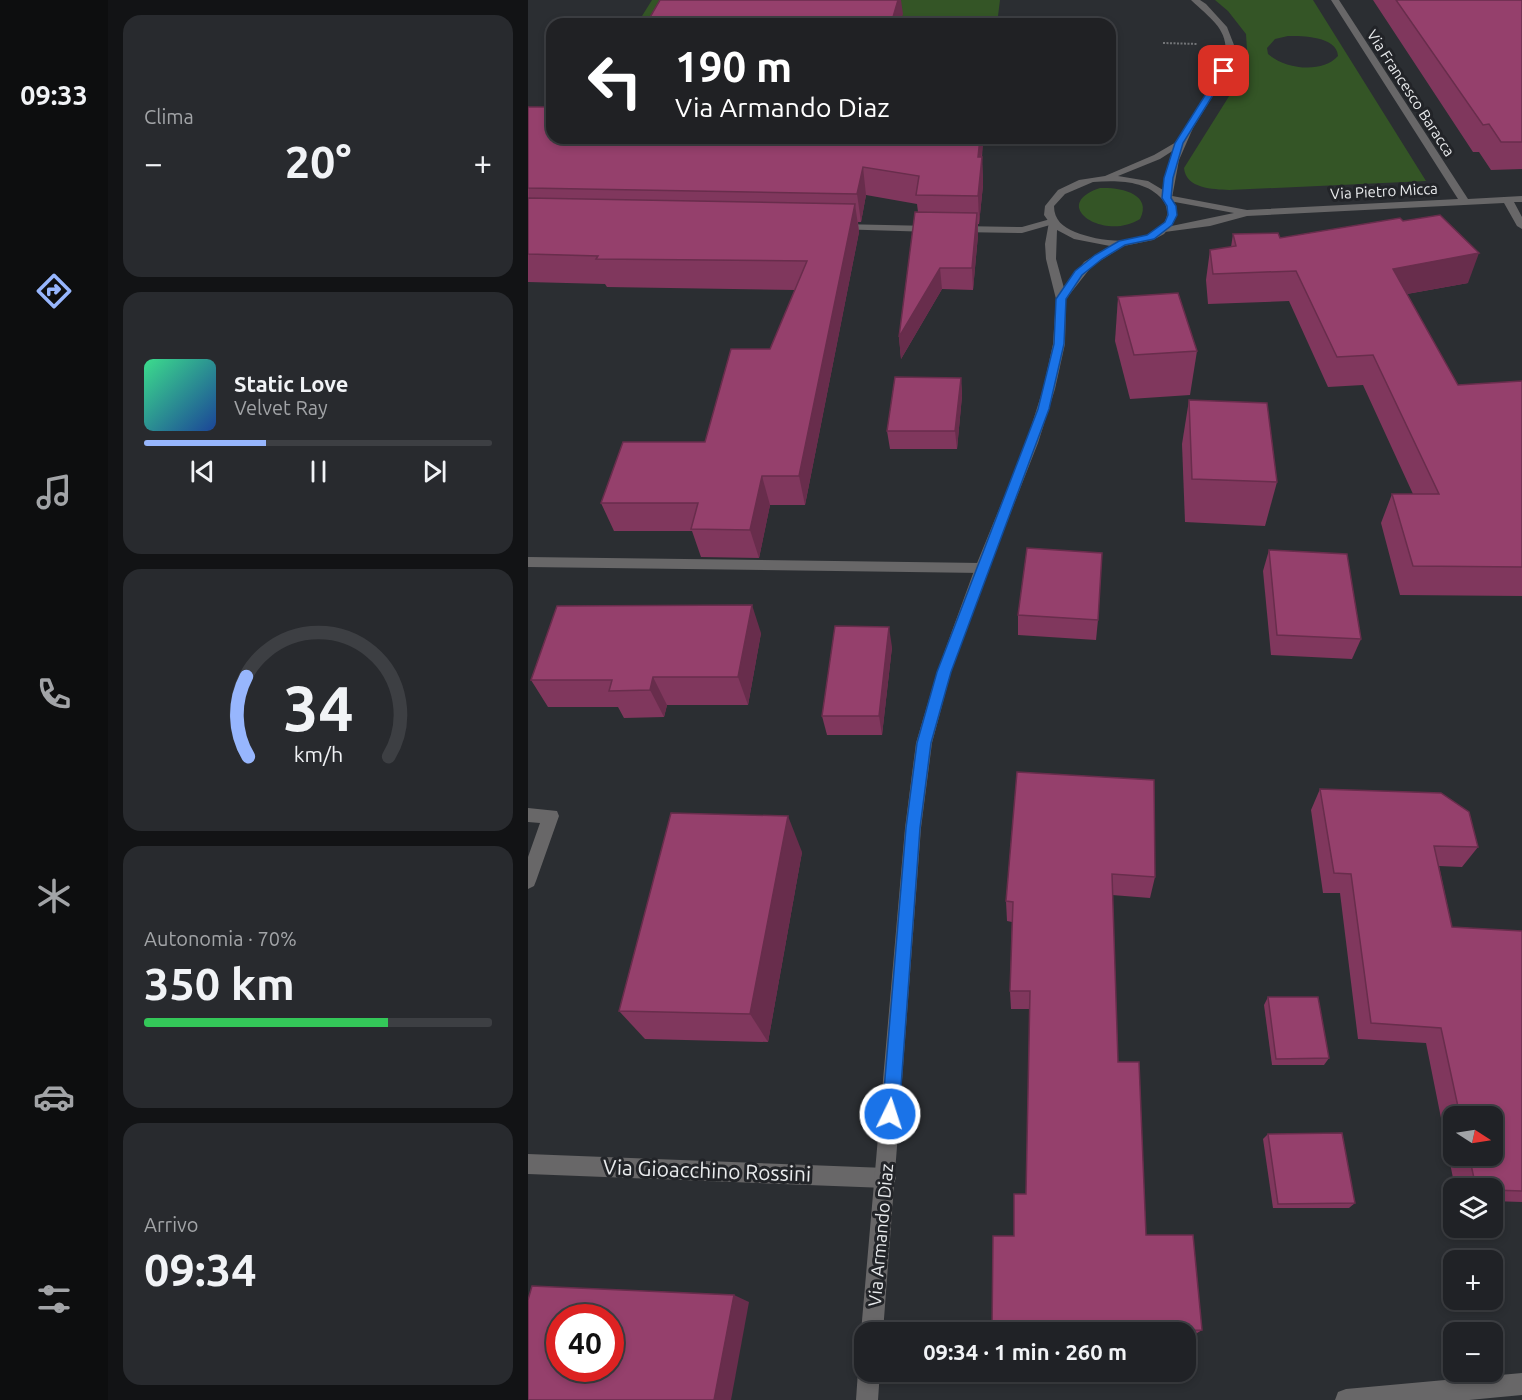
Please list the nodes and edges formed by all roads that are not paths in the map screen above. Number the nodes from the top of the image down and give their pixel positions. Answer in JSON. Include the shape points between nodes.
{"nodes":[{"id":1,"x":1195,"y":0,"type":"edge"},
{"id":2,"x":1335,"y":0,"type":"edge"},
{"id":3,"x":1179,"y":143,"type":"junction"},
{"id":4,"x":1104,"y":178,"type":"junction"},
{"id":5,"x":1167,"y":198,"type":"junction"},
{"id":6,"x":1507,"y":199,"type":"junction"},
{"id":7,"x":1522,"y":199,"type":"edge"},
{"id":8,"x":1465,"y":202,"type":"junction"},
{"id":9,"x":1247,"y":213,"type":"junction"},
{"id":10,"x":1054,"y":221,"type":"junction"},
{"id":11,"x":1522,"y":226,"type":"edge"},
{"id":12,"x":823,"y":227,"type":"edge"},
{"id":13,"x":940,"y":229,"type":"edge"},
{"id":14,"x":952,"y":229,"type":"edge"},
{"id":15,"x":1161,"y":231,"type":"junction"},
{"id":16,"x":1122,"y":243,"type":"junction"},
{"id":17,"x":1061,"y":299,"type":"junction"},
{"id":18,"x":528,"y":562,"type":"edge"},
{"id":19,"x":982,"y":568,"type":"junction"},
{"id":20,"x":528,"y":815,"type":"edge"},
{"id":21,"x":528,"y":881,"type":"edge"},
{"id":22,"x":528,"y":1164,"type":"edge"},
{"id":23,"x":886,"y":1178,"type":"junction"},
{"id":24,"x":873,"y":1322,"type":"edge"},
{"id":25,"x":868,"y":1382,"type":"edge"},
{"id":26,"x":1522,"y":1384,"type":"edge"},
{"id":27,"x":867,"y":1400,"type":"edge"},
{"id":28,"x":1346,"y":1400,"type":"edge"}],
"edges":[{"from":1,"to":3,"type":"street","name":"Via Armando Diaz","via":[[1221,23],[1231,52],[1224,71]]},
{"from":2,"to":8,"type":"street","name":"Via Francesco Baracca"},
{"from":3,"to":4,"type":"street","name":"Via Armando Diaz","via":[[1157,157]]},
{"from":3,"to":5,"type":"street","name":"Via Armando Diaz","via":[[1168,178]]},
{"from":4,"to":5,"type":"street","name":"Via Armando Diaz","via":[[1148,185]]},
{"from":4,"to":10,"type":"street","name":"Via Armando Diaz","via":[[1073,184],[1055,195],[1049,212]]},
{"from":5,"to":9,"type":"street","name":"Via Pietro Micca"},
{"from":5,"to":15,"type":"street","name":"Via Armando Diaz","via":[[1172,215]]},
{"from":6,"to":7,"type":"street","name":"Via Pietro Micca"},
{"from":6,"to":8,"type":"street","name":"Via Pietro Micca"},
{"from":6,"to":11,"type":"street"},
{"from":8,"to":9,"type":"street","name":"Via Pietro Micca"},
{"from":9,"to":15,"type":"street","name":"Via Pietro Micca"},
{"from":10,"to":14,"type":"street","via":[[1022,230]]},
{"from":10,"to":16,"type":"street","via":[[1081,238]]},
{"from":10,"to":17,"type":"street","name":"Via Armando Diaz","via":[[1051,260]]},
{"from":12,"to":13,"type":"street"},
{"from":15,"to":16,"type":"street"},
{"from":16,"to":17,"type":"street","via":[[1088,264]]},
{"from":17,"to":19,"type":"street","name":"Via Armando Diaz","via":[[1059,344],[1047,399]]},
{"from":18,"to":19,"type":"street"},
{"from":19,"to":23,"type":"street","name":"Via Armando Diaz","via":[[937,694],[918,781]]},
{"from":20,"to":21,"type":"street","via":[[551,816]]},
{"from":22,"to":23,"type":"street","name":"Via Gioacchino Rossini"},
{"from":23,"to":24,"type":"street","name":"Via Armando Diaz"},
{"from":25,"to":27,"type":"street"},
{"from":26,"to":28,"type":"street"}]}
